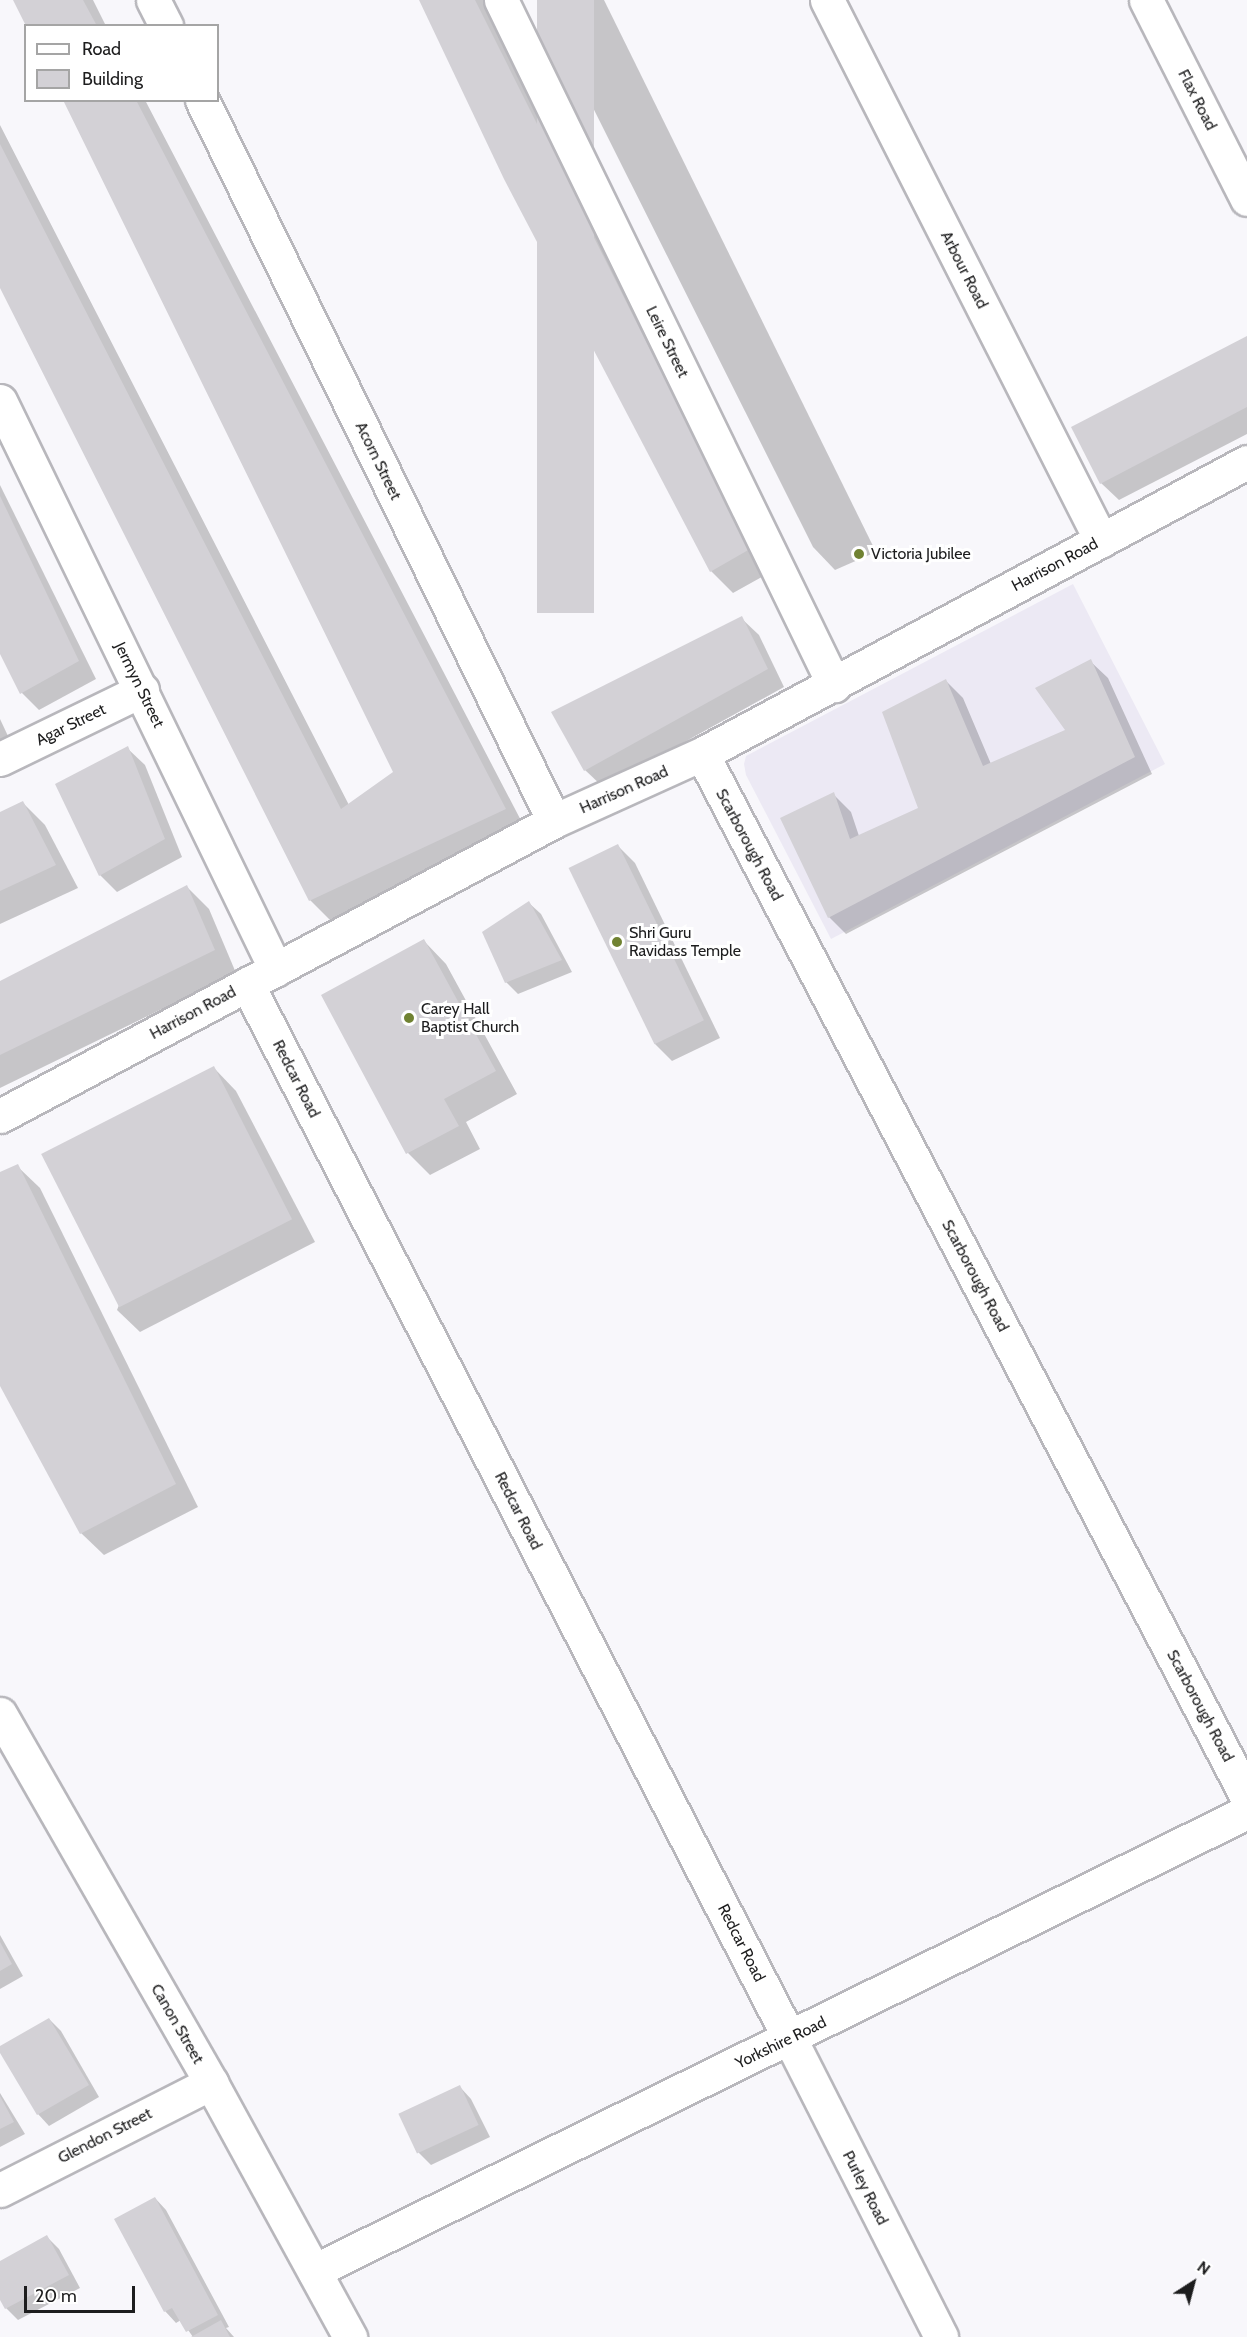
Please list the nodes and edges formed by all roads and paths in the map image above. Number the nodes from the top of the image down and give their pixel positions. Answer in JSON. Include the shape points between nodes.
{"nodes":[{"id":1,"x":153,"y":0,"type":"edge"},
{"id":2,"x":501,"y":0,"type":"edge"},
{"id":3,"x":827,"y":0,"type":"edge"},
{"id":4,"x":1146,"y":0,"type":"edge"},
{"id":5,"x":165,"y":24,"type":"edge"},
{"id":6,"x":203,"y":102,"type":"edge"},
{"id":7,"x":1247,"y":199,"type":"edge"},
{"id":8,"x":0,"y":402,"type":"edge"},
{"id":9,"x":1245,"y":468,"type":"edge"},
{"id":10,"x":1101,"y":540,"type":"junction"},
{"id":11,"x":834,"y":685,"type":"junction"},
{"id":12,"x":142,"y":690,"type":"junction"},
{"id":13,"x":702,"y":754,"type":"junction"},
{"id":14,"x":0,"y":759,"type":"edge"},
{"id":15,"x":554,"y":821,"type":"junction"},
{"id":16,"x":276,"y":969,"type":"junction"},
{"id":17,"x":247,"y":984,"type":"junction"},
{"id":18,"x":0,"y":1116,"type":"edge"},
{"id":19,"x":0,"y":1714,"type":"edge"},
{"id":20,"x":1247,"y":1797,"type":"edge"},
{"id":21,"x":1247,"y":1812,"type":"edge"},
{"id":22,"x":790,"y":2038,"type":"junction"},
{"id":23,"x":211,"y":2083,"type":"junction"},
{"id":24,"x":0,"y":2190,"type":"edge"},
{"id":25,"x":314,"y":2271,"type":"junction"},
{"id":26,"x":350,"y":2337,"type":"edge"},
{"id":27,"x":941,"y":2337,"type":"edge"}],
"edges":[{"from":1,"to":5,"type":"street"},
{"from":2,"to":11,"type":"street","name":"Leire Street"},
{"from":3,"to":10,"type":"street","name":"Arbour Road"},
{"from":4,"to":7,"type":"street","name":"Flax Road"},
{"from":6,"to":15,"type":"street","name":"Acorn Street"},
{"from":8,"to":12,"type":"street","name":"Jermyn Street"},
{"from":9,"to":10,"type":"street","name":"Harrison Road"},
{"from":10,"to":11,"type":"street","name":"Harrison Road"},
{"from":11,"to":13,"type":"street","name":"Harrison Road"},
{"from":12,"to":14,"type":"street","name":"Agar Street"},
{"from":12,"to":16,"type":"street","name":"Jermyn Street"},
{"from":13,"to":15,"type":"street","name":"Harrison Road"},
{"from":13,"to":20,"type":"street","name":"Scarborough Road"},
{"from":15,"to":16,"type":"street","name":"Harrison Road"},
{"from":16,"to":17,"type":"street","name":"Harrison Road"},
{"from":17,"to":18,"type":"street","name":"Harrison Road"},
{"from":17,"to":22,"type":"street","name":"Redcar Road"},
{"from":19,"to":23,"type":"street","name":"Canon Street"},
{"from":21,"to":22,"type":"street","name":"Yorkshire Road"},
{"from":22,"to":25,"type":"street","name":"Yorkshire Road"},
{"from":22,"to":27,"type":"street","name":"Purley Road"},
{"from":23,"to":24,"type":"street","name":"Glendon Street"},
{"from":23,"to":25,"type":"street","name":"Canon Street"},
{"from":25,"to":26,"type":"street","name":"Canon Street"}]}
